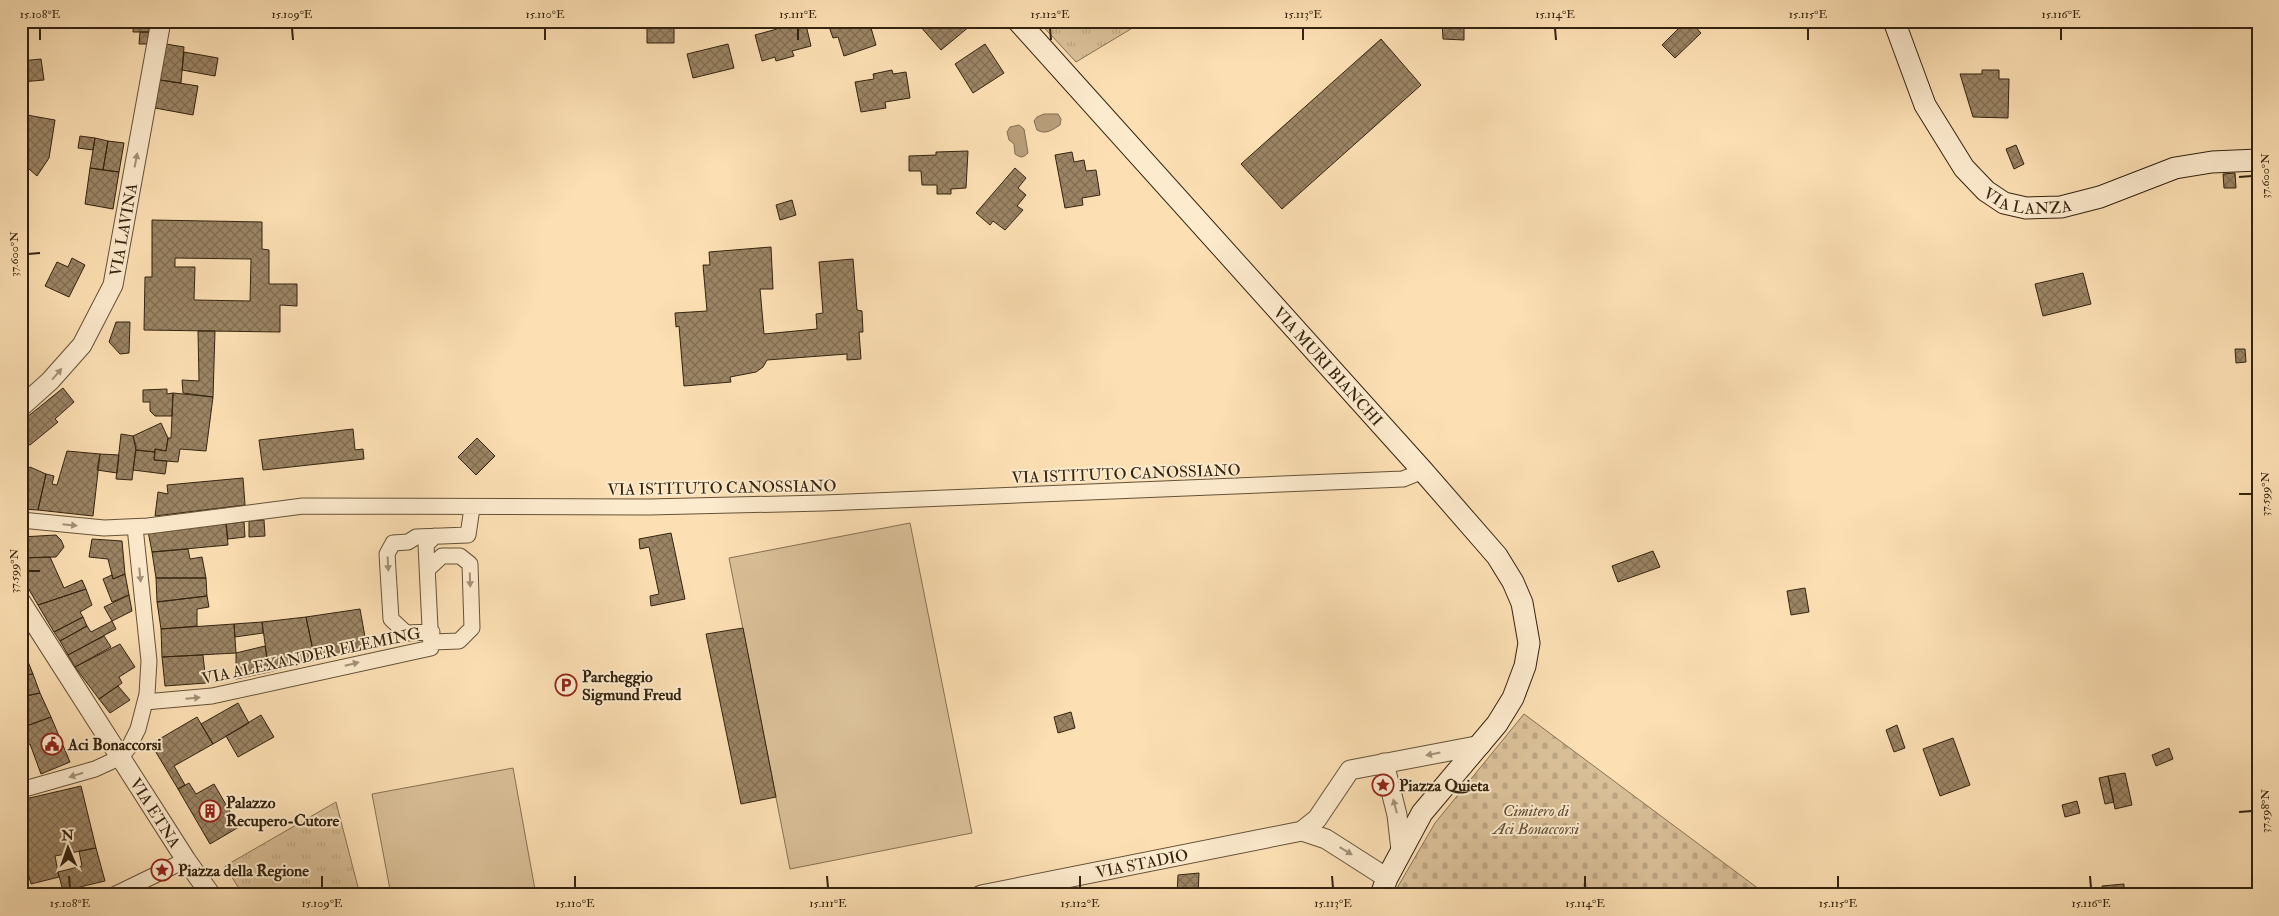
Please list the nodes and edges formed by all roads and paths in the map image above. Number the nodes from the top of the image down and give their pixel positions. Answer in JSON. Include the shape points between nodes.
{"nodes":[{"id":1,"x":161,"y":21,"type":"edge"},
{"id":2,"x":1018,"y":21,"type":"edge"},
{"id":3,"x":1894,"y":21,"type":"edge"},
{"id":4,"x":2258,"y":160,"type":"edge"},
{"id":5,"x":21,"y":407,"type":"edge"},
{"id":6,"x":1423,"y":471,"type":"junction"},
{"id":7,"x":472,"y":508,"type":"junction"},
{"id":8,"x":21,"y":520,"type":"edge"},
{"id":9,"x":135,"y":527,"type":"junction"},
{"id":10,"x":435,"y":536,"type":"junction"},
{"id":11,"x":408,"y":542,"type":"junction"},
{"id":12,"x":427,"y":563,"type":"junction"},
{"id":13,"x":21,"y":602,"type":"edge"},
{"id":14,"x":432,"y":637,"type":"junction"},
{"id":15,"x":145,"y":702,"type":"junction"},
{"id":16,"x":1481,"y":745,"type":"junction"},
{"id":17,"x":121,"y":757,"type":"junction"},
{"id":18,"x":1384,"y":763,"type":"junction"},
{"id":19,"x":21,"y":790,"type":"edge"},
{"id":20,"x":1302,"y":831,"type":"junction"},
{"id":21,"x":1402,"y":850,"type":"junction"},
{"id":22,"x":186,"y":860,"type":"junction"},
{"id":23,"x":1384,"y":886,"type":"edge"},
{"id":24,"x":114,"y":895,"type":"edge"},
{"id":25,"x":211,"y":895,"type":"edge"},
{"id":26,"x":981,"y":895,"type":"edge"}],
"edges":[{"from":5,"to":1,"type":"street","name":"VIA LAVINA","one_way":true,"via":[[82,345],[113,286]]},
{"from":2,"to":6,"type":"main road","name":"VIA MURI BIANCHI"},
{"from":3,"to":4,"type":"main road","name":"VIA LANZA","via":[[1925,105],[1964,168],[2004,203],[2026,208],[2060,207],[2100,197],[2175,168]]},
{"from":6,"to":7,"type":"street","name":"VIA ISTITUTO CANOSSIANO","via":[[1403,479],[824,503]]},
{"from":6,"to":16,"type":"main road","name":"VIA MURI BIANCHI","via":[[1497,556],[1513,582],[1527,623],[1529,643],[1525,666],[1513,698]]},
{"from":7,"to":9,"type":"street","name":"VIA ISTITUTO CANOSSIANO","via":[[304,506]]},
{"from":7,"to":10,"type":"street","via":[[468,535]]},
{"from":8,"to":9,"type":"street","name":"VIA ISTITUTO CANOSSIANO","one_way":true,"via":[[104,528]]},
{"from":9,"to":15,"type":"street","one_way":true,"via":[[150,661]]},
{"from":10,"to":11,"type":"street","via":[[416,537]]},
{"from":10,"to":12,"type":"street","name":"VIA ALEXANDER FLEMING","via":[[426,545]]},
{"from":11,"to":12,"type":"street"},
{"from":11,"to":14,"type":"street","one_way":true,"via":[[393,543],[387,554],[391,619],[406,633]]},
{"from":12,"to":14,"type":"street","name":"VIA ALEXANDER FLEMING"},
{"from":12,"to":14,"type":"street","one_way":true,"via":[[442,556],[460,556],[470,564],[472,628],[460,641]]},
{"from":13,"to":17,"type":"street","name":"VIA ETNA"},
{"from":15,"to":14,"type":"street","name":"VIA ALEXANDER FLEMING","one_way":true,"via":[[212,696],[269,685],[431,648]]},
{"from":15,"to":17,"type":"street","via":[[138,729]]},
{"from":16,"to":18,"type":"street","one_way":true},
{"from":16,"to":21,"type":"main road","name":"VIA MURI BIANCHI","via":[[1422,813]]},
{"from":17,"to":19,"type":"street","one_way":true,"via":[[88,771]]},
{"from":17,"to":22,"type":"street","name":"VIA ETNA"},
{"from":18,"to":20,"type":"street","via":[[1350,770],[1317,819]]},
{"from":21,"to":18,"type":"street","one_way":true,"via":[[1398,815]]},
{"from":20,"to":23,"type":"street","one_way":true,"via":[[1326,839]]},
{"from":20,"to":26,"type":"street","name":"VIA STADIO"},
{"from":21,"to":23,"type":"main road","name":"VIA MURI BIANCHI"},
{"from":22,"to":24,"type":"street"},
{"from":22,"to":25,"type":"street","name":"VIA ETNA"}]}
